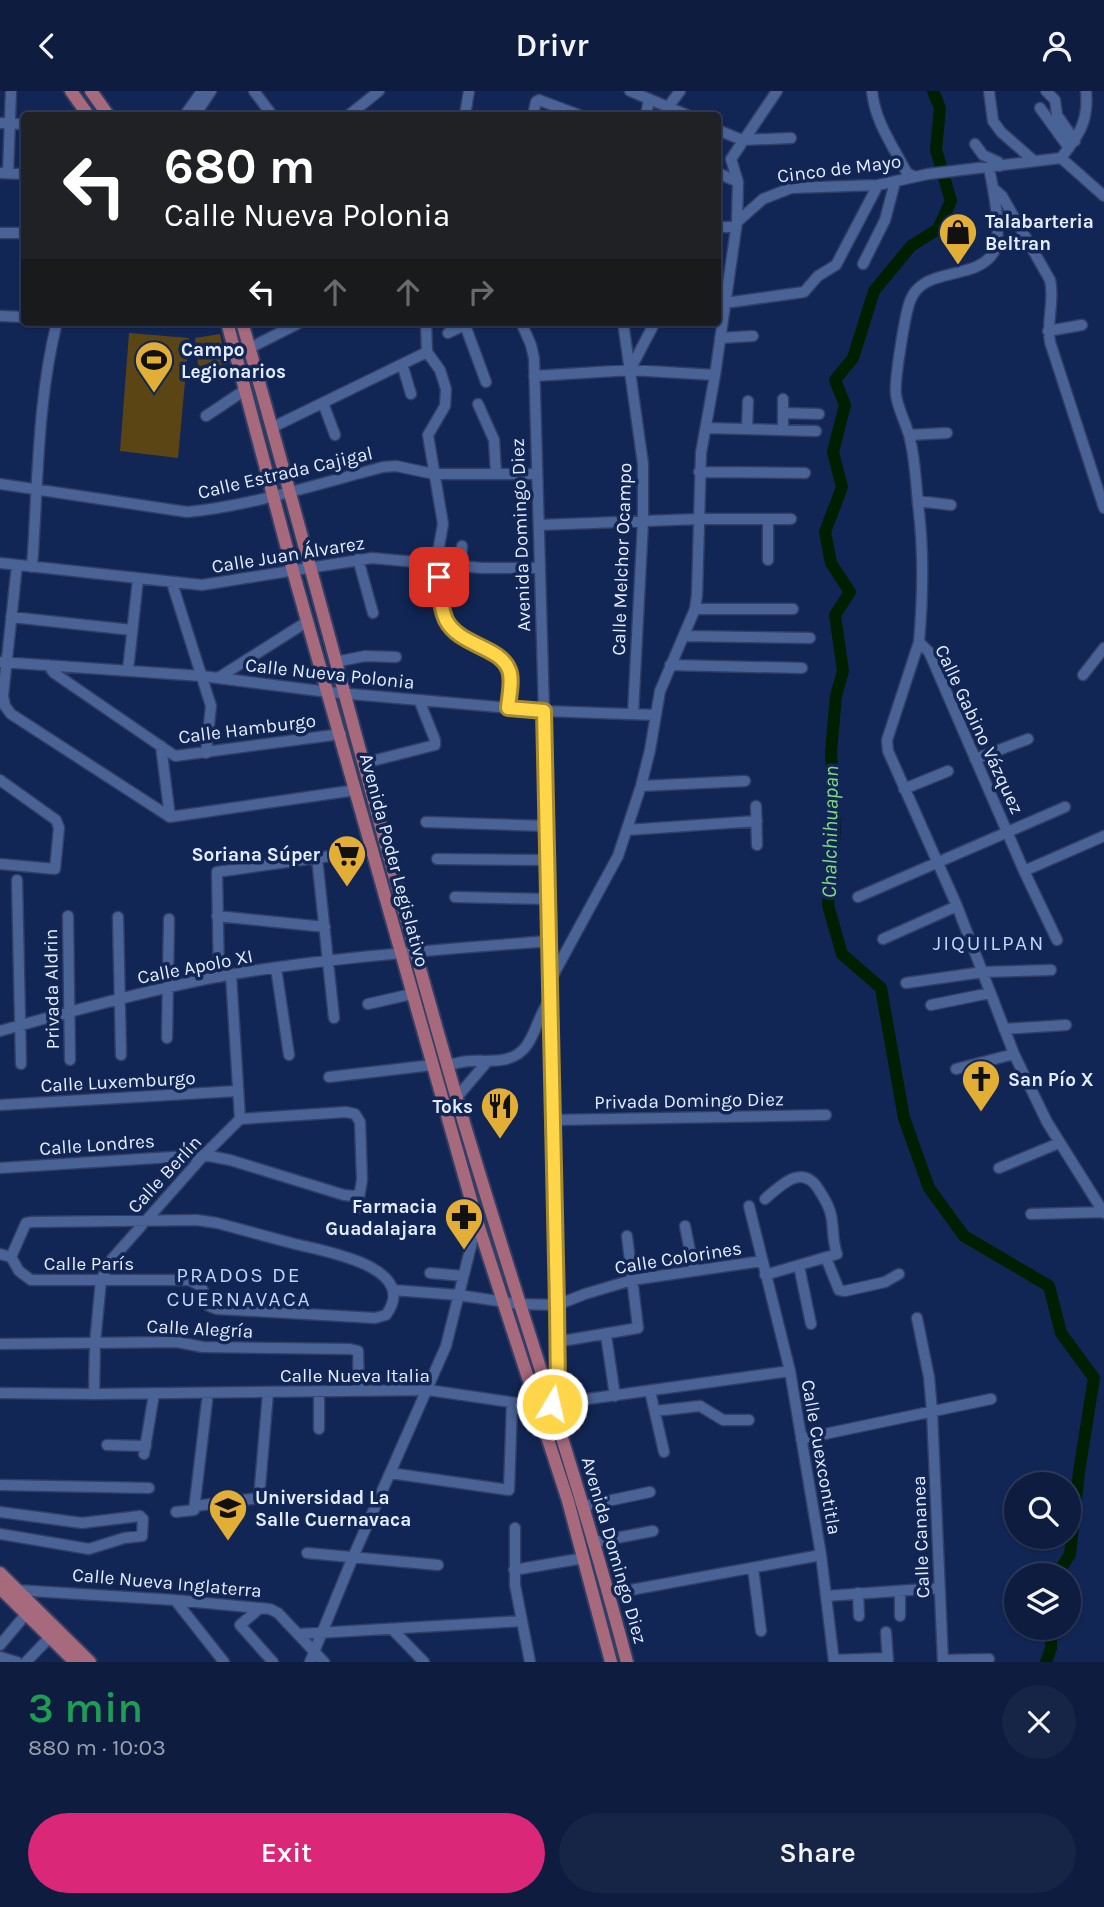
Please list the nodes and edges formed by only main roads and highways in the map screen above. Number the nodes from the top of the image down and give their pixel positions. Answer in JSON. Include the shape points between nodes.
{"nodes":[{"id":1,"x":71,"y":91,"type":"edge"},
{"id":2,"x":91,"y":91,"type":"edge"},
{"id":3,"x":82,"y":112,"type":"edge"},
{"id":4,"x":106,"y":112,"type":"edge"},
{"id":5,"x":228,"y":326,"type":"edge"},
{"id":6,"x":243,"y":326,"type":"edge"},
{"id":7,"x":552,"y":1404,"type":"joint"},
{"id":8,"x":537,"y":1406,"type":"joint"},
{"id":9,"x":0,"y":1573,"type":"edge"},
{"id":10,"x":0,"y":1588,"type":"edge"},
{"id":11,"x":16,"y":1590,"type":"junction"},
{"id":12,"x":75,"y":1662,"type":"edge"},
{"id":13,"x":90,"y":1662,"type":"edge"},
{"id":14,"x":611,"y":1662,"type":"edge"},
{"id":15,"x":627,"y":1662,"type":"edge"}],
"edges":[{"from":1,"to":3,"type":"main road"},
{"from":2,"to":4,"type":"main road"},
{"from":5,"to":8,"type":"main road","name":"Avenida Poder Legislativo","via":[[412,994],[477,1221]]},
{"from":6,"to":7,"type":"main road","name":"Avenida Poder Legislativo","via":[[415,952]]},
{"from":7,"to":15,"type":"main road","name":"Avenida Domingo Diez"},
{"from":8,"to":14,"type":"main road","name":"Avenida Domingo Diez"},
{"from":9,"to":11,"type":"main road"},
{"from":10,"to":11,"type":"main road","name":"Calle Nueva Inglaterra"},
{"from":10,"to":12,"type":"main road"},
{"from":11,"to":13,"type":"main road"}]}
